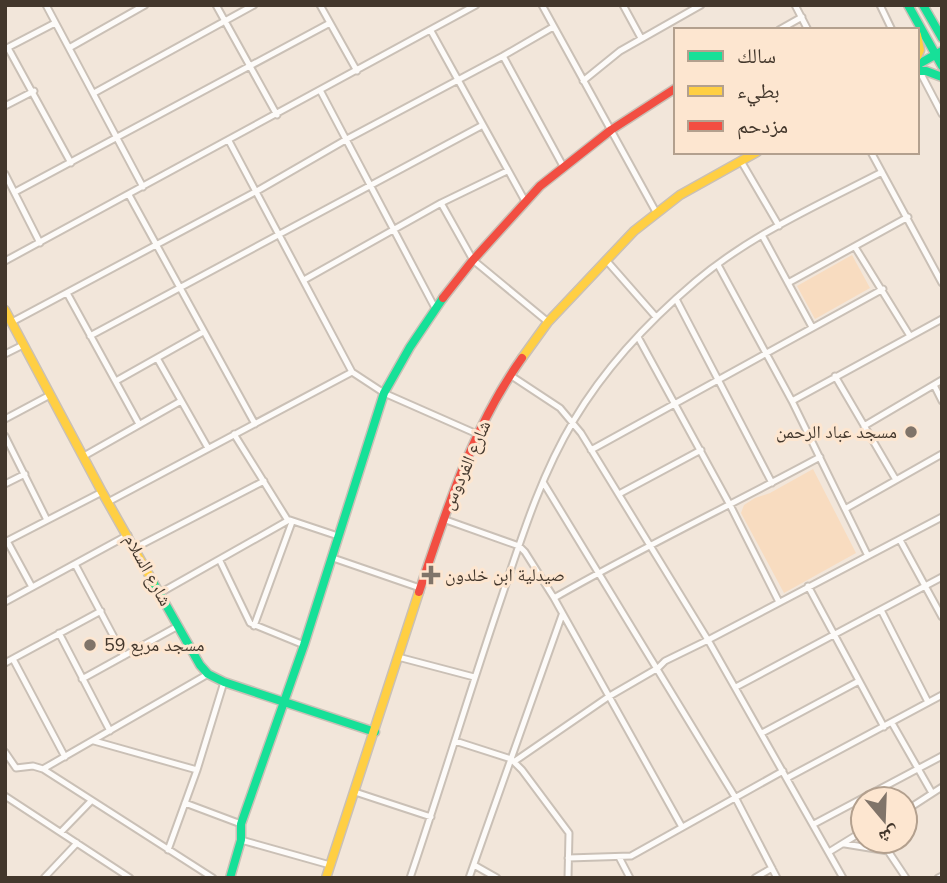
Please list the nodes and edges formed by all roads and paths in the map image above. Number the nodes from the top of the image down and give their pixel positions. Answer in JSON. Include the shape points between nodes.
{"nodes":[{"id":1,"x":46,"y":5,"type":"edge"},
{"id":2,"x":145,"y":5,"type":"edge"},
{"id":3,"x":216,"y":5,"type":"edge"},
{"id":4,"x":254,"y":5,"type":"edge"},
{"id":5,"x":320,"y":5,"type":"edge"},
{"id":6,"x":476,"y":5,"type":"edge"},
{"id":7,"x":542,"y":5,"type":"edge"},
{"id":8,"x":624,"y":5,"type":"edge"},
{"id":9,"x":795,"y":5,"type":"edge"},
{"id":10,"x":880,"y":5,"type":"edge"},
{"id":11,"x":908,"y":5,"type":"edge"},
{"id":12,"x":923,"y":5,"type":"edge"},
{"id":13,"x":697,"y":6,"type":"edge"},
{"id":14,"x":929,"y":16,"type":"junction"},
{"id":15,"x":802,"y":17,"type":"junction"},
{"id":16,"x":225,"y":21,"type":"junction"},
{"id":17,"x":672,"y":21,"type":"junction"},
{"id":18,"x":55,"y":23,"type":"junction"},
{"id":19,"x":330,"y":23,"type":"junction"},
{"id":20,"x":942,"y":25,"type":"edge"},
{"id":21,"x":553,"y":27,"type":"junction"},
{"id":22,"x":676,"y":28,"type":"edge"},
{"id":23,"x":783,"y":28,"type":"edge"},
{"id":24,"x":807,"y":28,"type":"edge"},
{"id":25,"x":891,"y":28,"type":"edge"},
{"id":26,"x":915,"y":28,"type":"edge"},
{"id":27,"x":431,"y":31,"type":"junction"},
{"id":28,"x":641,"y":38,"type":"junction"},
{"id":29,"x":942,"y":38,"type":"edge"},
{"id":30,"x":7,"y":48,"type":"edge"},
{"id":31,"x":69,"y":48,"type":"junction"},
{"id":32,"x":939,"y":53,"type":"edge"},
{"id":33,"x":503,"y":56,"type":"junction"},
{"id":34,"x":942,"y":66,"type":"edge"},
{"id":35,"x":250,"y":67,"type":"junction"},
{"id":36,"x":919,"y":68,"type":"edge"},
{"id":37,"x":919,"y":69,"type":"edge"},
{"id":38,"x":357,"y":71,"type":"junction"},
{"id":39,"x":919,"y":71,"type":"edge"},
{"id":40,"x":942,"y":77,"type":"edge"},
{"id":41,"x":458,"y":79,"type":"junction"},
{"id":42,"x":583,"y":81,"type":"junction"},
{"id":43,"x":674,"y":89,"type":"edge"},
{"id":44,"x":34,"y":91,"type":"junction"},
{"id":45,"x":321,"y":92,"type":"junction"},
{"id":46,"x":94,"y":93,"type":"junction"},
{"id":47,"x":5,"y":106,"type":"edge"},
{"id":48,"x":942,"y":114,"type":"edge"},
{"id":49,"x":277,"y":115,"type":"junction"},
{"id":50,"x":483,"y":125,"type":"junction"},
{"id":51,"x":611,"y":130,"type":"junction"},
{"id":52,"x":118,"y":138,"type":"junction"},
{"id":53,"x":347,"y":139,"type":"junction"},
{"id":54,"x":229,"y":141,"type":"junction"},
{"id":55,"x":753,"y":154,"type":"edge"},
{"id":56,"x":872,"y":154,"type":"edge"},
{"id":57,"x":741,"y":161,"type":"junction"},
{"id":58,"x":71,"y":163,"type":"junction"},
{"id":59,"x":563,"y":166,"type":"junction"},
{"id":60,"x":507,"y":171,"type":"junction"},
{"id":61,"x":882,"y":172,"type":"junction"},
{"id":62,"x":5,"y":174,"type":"edge"},
{"id":63,"x":372,"y":185,"type":"junction"},
{"id":64,"x":143,"y":187,"type":"junction"},
{"id":65,"x":257,"y":191,"type":"junction"},
{"id":66,"x":15,"y":192,"type":"junction"},
{"id":67,"x":129,"y":195,"type":"junction"},
{"id":68,"x":524,"y":201,"type":"junction"},
{"id":69,"x":441,"y":203,"type":"junction"},
{"id":70,"x":656,"y":212,"type":"junction"},
{"id":71,"x":908,"y":217,"type":"junction"},
{"id":72,"x":779,"y":226,"type":"junction"},
{"id":73,"x":394,"y":228,"type":"junction"},
{"id":74,"x":281,"y":235,"type":"junction"},
{"id":75,"x":762,"y":235,"type":"junction"},
{"id":76,"x":40,"y":243,"type":"junction"},
{"id":77,"x":155,"y":245,"type":"junction"},
{"id":78,"x":856,"y":247,"type":"junction"},
{"id":79,"x":473,"y":260,"type":"junction"},
{"id":80,"x":606,"y":260,"type":"junction"},
{"id":81,"x":5,"y":261,"type":"edge"},
{"id":82,"x":718,"y":265,"type":"junction"},
{"id":83,"x":304,"y":280,"type":"junction"},
{"id":84,"x":788,"y":283,"type":"junction"},
{"id":85,"x":942,"y":283,"type":"edge"},
{"id":86,"x":180,"y":289,"type":"junction"},
{"id":87,"x":883,"y":289,"type":"junction"},
{"id":88,"x":67,"y":293,"type":"junction"},
{"id":89,"x":676,"y":299,"type":"junction"},
{"id":90,"x":435,"y":308,"type":"junction"},
{"id":91,"x":5,"y":310,"type":"edge"},
{"id":92,"x":656,"y":317,"type":"junction"},
{"id":93,"x":942,"y":320,"type":"edge"},
{"id":94,"x":12,"y":322,"type":"junction"},
{"id":95,"x":548,"y":322,"type":"junction"},
{"id":96,"x":813,"y":327,"type":"junction"},
{"id":97,"x":203,"y":331,"type":"junction"},
{"id":98,"x":90,"y":336,"type":"junction"},
{"id":99,"x":910,"y":336,"type":"junction"},
{"id":100,"x":638,"y":337,"type":"junction"},
{"id":101,"x":23,"y":345,"type":"junction"},
{"id":102,"x":767,"y":353,"type":"junction"},
{"id":103,"x":5,"y":354,"type":"edge"},
{"id":104,"x":157,"y":358,"type":"junction"},
{"id":105,"x":352,"y":372,"type":"junction"},
{"id":106,"x":510,"y":375,"type":"junction"},
{"id":107,"x":835,"y":376,"type":"junction"},
{"id":108,"x":719,"y":380,"type":"junction"},
{"id":109,"x":942,"y":380,"type":"edge"},
{"id":110,"x":116,"y":381,"type":"junction"},
{"id":111,"x":933,"y":385,"type":"junction"},
{"id":112,"x":384,"y":393,"type":"junction"},
{"id":113,"x":50,"y":395,"type":"junction"},
{"id":114,"x":181,"y":401,"type":"junction"},
{"id":115,"x":792,"y":401,"type":"junction"},
{"id":116,"x":942,"y":401,"type":"edge"},
{"id":117,"x":675,"y":403,"type":"junction"},
{"id":118,"x":5,"y":419,"type":"edge"},
{"id":119,"x":573,"y":421,"type":"junction"},
{"id":120,"x":139,"y":424,"type":"junction"},
{"id":121,"x":255,"y":424,"type":"junction"},
{"id":122,"x":864,"y":426,"type":"junction"},
{"id":123,"x":234,"y":434,"type":"junction"},
{"id":124,"x":477,"y":434,"type":"junction"},
{"id":125,"x":5,"y":436,"type":"edge"},
{"id":126,"x":208,"y":448,"type":"junction"},
{"id":127,"x":591,"y":450,"type":"junction"},
{"id":128,"x":701,"y":450,"type":"junction"},
{"id":129,"x":942,"y":454,"type":"edge"},
{"id":130,"x":84,"y":456,"type":"junction"},
{"id":131,"x":820,"y":457,"type":"junction"},
{"id":132,"x":25,"y":474,"type":"junction"},
{"id":133,"x":896,"y":480,"type":"junction"},
{"id":134,"x":264,"y":481,"type":"junction"},
{"id":135,"x":543,"y":482,"type":"junction"},
{"id":136,"x":772,"y":483,"type":"junction"},
{"id":137,"x":5,"y":484,"type":"edge"},
{"id":138,"x":102,"y":492,"type":"junction"},
{"id":139,"x":619,"y":494,"type":"junction"},
{"id":140,"x":108,"y":502,"type":"junction"},
{"id":141,"x":730,"y":505,"type":"junction"},
{"id":142,"x":845,"y":509,"type":"junction"},
{"id":143,"x":942,"y":517,"type":"edge"},
{"id":144,"x":443,"y":519,"type":"junction"},
{"id":145,"x":47,"y":520,"type":"junction"},
{"id":146,"x":290,"y":521,"type":"junction"},
{"id":147,"x":128,"y":535,"type":"junction"},
{"id":148,"x":339,"y":537,"type":"junction"},
{"id":149,"x":6,"y":540,"type":"edge"},
{"id":150,"x":900,"y":540,"type":"junction"},
{"id":151,"x":649,"y":545,"type":"junction"},
{"id":152,"x":519,"y":546,"type":"junction"},
{"id":153,"x":135,"y":548,"type":"junction"},
{"id":154,"x":868,"y":556,"type":"junction"},
{"id":155,"x":333,"y":558,"type":"junction"},
{"id":156,"x":220,"y":561,"type":"junction"},
{"id":157,"x":75,"y":564,"type":"junction"},
{"id":158,"x":600,"y":572,"type":"junction"},
{"id":159,"x":942,"y":577,"type":"edge"},
{"id":160,"x":808,"y":586,"type":"junction"},
{"id":161,"x":925,"y":586,"type":"junction"},
{"id":162,"x":32,"y":587,"type":"junction"},
{"id":163,"x":420,"y":588,"type":"junction"},
{"id":164,"x":160,"y":593,"type":"junction"},
{"id":165,"x":554,"y":598,"type":"junction"},
{"id":166,"x":5,"y":602,"type":"edge"},
{"id":167,"x":779,"y":602,"type":"junction"},
{"id":168,"x":881,"y":610,"type":"junction"},
{"id":169,"x":101,"y":611,"type":"junction"},
{"id":170,"x":563,"y":615,"type":"junction"},
{"id":171,"x":942,"y":617,"type":"edge"},
{"id":172,"x":178,"y":626,"type":"junction"},
{"id":173,"x":254,"y":626,"type":"junction"},
{"id":174,"x":59,"y":633,"type":"junction"},
{"id":175,"x":834,"y":635,"type":"junction"},
{"id":176,"x":708,"y":640,"type":"junction"},
{"id":177,"x":304,"y":645,"type":"junction"},
{"id":178,"x":124,"y":656,"type":"junction"},
{"id":179,"x":398,"y":657,"type":"junction"},
{"id":180,"x":13,"y":659,"type":"junction"},
{"id":181,"x":5,"y":663,"type":"edge"},
{"id":182,"x":658,"y":668,"type":"junction"},
{"id":183,"x":208,"y":674,"type":"junction"},
{"id":184,"x":474,"y":677,"type":"junction"},
{"id":185,"x":82,"y":679,"type":"junction"},
{"id":186,"x":859,"y":681,"type":"junction"},
{"id":187,"x":224,"y":682,"type":"junction"},
{"id":188,"x":736,"y":687,"type":"junction"},
{"id":189,"x":942,"y":695,"type":"edge"},
{"id":190,"x":608,"y":697,"type":"junction"},
{"id":191,"x":285,"y":702,"type":"junction"},
{"id":192,"x":928,"y":702,"type":"junction"},
{"id":193,"x":892,"y":723,"type":"junction"},
{"id":194,"x":884,"y":727,"type":"junction"},
{"id":195,"x":110,"y":731,"type":"junction"},
{"id":196,"x":375,"y":732,"type":"junction"},
{"id":197,"x":762,"y":733,"type":"junction"},
{"id":198,"x":94,"y":741,"type":"junction"},
{"id":199,"x":455,"y":741,"type":"junction"},
{"id":200,"x":5,"y":752,"type":"edge"},
{"id":201,"x":65,"y":757,"type":"junction"},
{"id":202,"x":942,"y":757,"type":"edge"},
{"id":203,"x":513,"y":760,"type":"junction"},
{"id":204,"x":43,"y":769,"type":"junction"},
{"id":205,"x":918,"y":769,"type":"junction"},
{"id":206,"x":197,"y":770,"type":"junction"},
{"id":207,"x":783,"y":771,"type":"junction"},
{"id":208,"x":787,"y":778,"type":"junction"},
{"id":209,"x":892,"y":785,"type":"edge"},
{"id":210,"x":942,"y":787,"type":"edge"},
{"id":211,"x":355,"y":792,"type":"junction"},
{"id":212,"x":932,"y":793,"type":"junction"},
{"id":213,"x":5,"y":796,"type":"edge"},
{"id":214,"x":735,"y":797,"type":"junction"},
{"id":215,"x":90,"y":801,"type":"junction"},
{"id":216,"x":919,"y":802,"type":"edge"},
{"id":217,"x":185,"y":803,"type":"junction"},
{"id":218,"x":849,"y":808,"type":"edge"},
{"id":219,"x":431,"y":817,"type":"junction"},
{"id":220,"x":241,"y":824,"type":"junction"},
{"id":221,"x":814,"y":824,"type":"junction"},
{"id":222,"x":682,"y":827,"type":"junction"},
{"id":223,"x":61,"y":832,"type":"junction"},
{"id":224,"x":241,"y":840,"type":"junction"},
{"id":225,"x":849,"y":841,"type":"edge"},
{"id":226,"x":77,"y":843,"type":"junction"},
{"id":227,"x":845,"y":844,"type":"junction"},
{"id":228,"x":168,"y":850,"type":"junction"},
{"id":229,"x":829,"y":852,"type":"junction"},
{"id":230,"x":619,"y":857,"type":"junction"},
{"id":231,"x":568,"y":858,"type":"junction"},
{"id":232,"x":330,"y":865,"type":"junction"},
{"id":233,"x":474,"y":865,"type":"junction"},
{"id":234,"x":772,"y":869,"type":"junction"},
{"id":235,"x":44,"y":878,"type":"edge"},
{"id":236,"x":130,"y":878,"type":"edge"},
{"id":237,"x":214,"y":878,"type":"edge"},
{"id":238,"x":230,"y":878,"type":"edge"},
{"id":239,"x":326,"y":878,"type":"edge"},
{"id":240,"x":410,"y":878,"type":"edge"},
{"id":241,"x":469,"y":878,"type":"edge"},
{"id":242,"x":498,"y":878,"type":"edge"},
{"id":243,"x":568,"y":878,"type":"edge"},
{"id":244,"x":630,"y":878,"type":"edge"},
{"id":245,"x":755,"y":878,"type":"edge"},
{"id":246,"x":777,"y":878,"type":"edge"},
{"id":247,"x":843,"y":878,"type":"edge"},
{"id":248,"x":906,"y":878,"type":"edge"}],
"edges":[{"from":1,"to":18,"type":"street"},
{"from":2,"to":31,"type":"street"},
{"from":3,"to":16,"type":"street"},
{"from":4,"to":16,"type":"street"},
{"from":5,"to":19,"type":"street"},
{"from":6,"to":27,"type":"street"},
{"from":7,"to":21,"type":"street"},
{"from":8,"to":28,"type":"street"},
{"from":9,"to":15,"type":"street"},
{"from":10,"to":25,"type":"street"},
{"from":11,"to":26,"type":"street"},
{"from":11,"to":32,"type":"street"},
{"from":12,"to":14,"type":"street"},
{"from":13,"to":17,"type":"street"},
{"from":14,"to":20,"type":"street"},
{"from":14,"to":29,"type":"street"},
{"from":15,"to":23,"type":"street"},
{"from":15,"to":24,"type":"street"},
{"from":16,"to":35,"type":"street"},
{"from":16,"to":46,"type":"street"},
{"from":17,"to":22,"type":"street"},
{"from":17,"to":28,"type":"street"},
{"from":18,"to":30,"type":"street"},
{"from":18,"to":31,"type":"street"},
{"from":19,"to":35,"type":"street"},
{"from":19,"to":38,"type":"street"},
{"from":21,"to":33,"type":"street"},
{"from":21,"to":42,"type":"street"},
{"from":27,"to":38,"type":"street"},
{"from":27,"to":41,"type":"street"},
{"from":28,"to":42,"type":"street"},
{"from":30,"to":44,"type":"street"},
{"from":31,"to":46,"type":"street"},
{"from":32,"to":34,"type":"street"},
{"from":32,"to":36,"type":"street"},
{"from":33,"to":41,"type":"street"},
{"from":33,"to":59,"type":"street"},
{"from":35,"to":49,"type":"street"},
{"from":35,"to":52,"type":"street"},
{"from":37,"to":40,"type":"street"},
{"from":38,"to":45,"type":"street"},
{"from":39,"to":48,"type":"street"},
{"from":41,"to":50,"type":"street"},
{"from":41,"to":53,"type":"street"},
{"from":42,"to":51,"type":"street"},
{"from":43,"to":51,"type":"street"},
{"from":44,"to":47,"type":"street"},
{"from":44,"to":58,"type":"street"},
{"from":45,"to":49,"type":"street"},
{"from":45,"to":53,"type":"street"},
{"from":46,"to":52,"type":"street"},
{"from":49,"to":54,"type":"street"},
{"from":50,"to":60,"type":"street"},
{"from":50,"to":63,"type":"street"},
{"from":51,"to":59,"type":"street"},
{"from":51,"to":70,"type":"street"},
{"from":52,"to":58,"type":"street"},
{"from":52,"to":64,"type":"street"},
{"from":53,"to":63,"type":"street"},
{"from":53,"to":65,"type":"street"},
{"from":54,"to":64,"type":"street"},
{"from":54,"to":65,"type":"street"},
{"from":55,"to":57,"type":"street","name":"شارع الفردوس"},
{"from":56,"to":61,"type":"street"},
{"from":57,"to":70,"type":"street","name":"شارع الفردوس"},
{"from":57,"to":72,"type":"street"},
{"from":58,"to":66,"type":"street"},
{"from":59,"to":68,"type":"street"},
{"from":60,"to":68,"type":"street"},
{"from":60,"to":69,"type":"street"},
{"from":61,"to":71,"type":"street"},
{"from":61,"to":72,"type":"street"},
{"from":62,"to":66,"type":"street"},
{"from":63,"to":73,"type":"street"},
{"from":63,"to":74,"type":"street"},
{"from":64,"to":67,"type":"street"},
{"from":65,"to":74,"type":"street"},
{"from":65,"to":77,"type":"street"},
{"from":66,"to":76,"type":"street"},
{"from":67,"to":76,"type":"street"},
{"from":67,"to":77,"type":"street"},
{"from":68,"to":79,"type":"street"},
{"from":69,"to":73,"type":"street"},
{"from":69,"to":79,"type":"street"},
{"from":70,"to":80,"type":"street","name":"شارع الفردوس"},
{"from":71,"to":78,"type":"street"},
{"from":71,"to":85,"type":"street"},
{"from":72,"to":75,"type":"street"},
{"from":73,"to":83,"type":"street"},
{"from":73,"to":90,"type":"street"},
{"from":74,"to":83,"type":"street"},
{"from":74,"to":86,"type":"street"},
{"from":75,"to":82,"type":"street"},
{"from":75,"to":84,"type":"street"},
{"from":76,"to":81,"type":"street"},
{"from":77,"to":86,"type":"street"},
{"from":77,"to":88,"type":"street"},
{"from":78,"to":84,"type":"street"},
{"from":78,"to":87,"type":"street"},
{"from":79,"to":90,"type":"street"},
{"from":79,"to":95,"type":"street"},
{"from":80,"to":92,"type":"street"},
{"from":80,"to":95,"type":"street","name":"شارع الفردوس"},
{"from":82,"to":89,"type":"street"},
{"from":82,"to":102,"type":"street"},
{"from":83,"to":105,"type":"street"},
{"from":84,"to":96,"type":"street"},
{"from":86,"to":97,"type":"street"},
{"from":86,"to":98,"type":"street"},
{"from":87,"to":96,"type":"street"},
{"from":87,"to":99,"type":"street"},
{"from":88,"to":94,"type":"street"},
{"from":88,"to":98,"type":"street"},
{"from":89,"to":92,"type":"street"},
{"from":89,"to":108,"type":"street"},
{"from":90,"to":112,"type":"street"},
{"from":91,"to":94,"type":"street","name":"شارع السلام"},
{"from":92,"to":100,"type":"street"},
{"from":93,"to":99,"type":"street"},
{"from":94,"to":101,"type":"street","name":"شارع السلام"},
{"from":95,"to":106,"type":"street","name":"شارع الفردوس"},
{"from":96,"to":102,"type":"street"},
{"from":97,"to":104,"type":"street"},
{"from":97,"to":121,"type":"street"},
{"from":98,"to":110,"type":"street"},
{"from":99,"to":107,"type":"street"},
{"from":100,"to":117,"type":"street"},
{"from":100,"to":119,"type":"street"},
{"from":101,"to":103,"type":"street"},
{"from":101,"to":113,"type":"street","name":"شارع السلام"},
{"from":102,"to":108,"type":"street"},
{"from":102,"to":115,"type":"street"},
{"from":104,"to":110,"type":"street"},
{"from":104,"to":114,"type":"street"},
{"from":105,"to":112,"type":"street"},
{"from":105,"to":121,"type":"street"},
{"from":106,"to":119,"type":"street"},
{"from":106,"to":124,"type":"street","name":"شارع الفردوس"},
{"from":107,"to":115,"type":"street"},
{"from":107,"to":122,"type":"street"},
{"from":108,"to":117,"type":"street"},
{"from":108,"to":136,"type":"street"},
{"from":109,"to":111,"type":"street"},
{"from":110,"to":120,"type":"street"},
{"from":111,"to":116,"type":"street"},
{"from":111,"to":122,"type":"street"},
{"from":112,"to":124,"type":"street"},
{"from":112,"to":148,"type":"street"},
{"from":113,"to":118,"type":"street"},
{"from":113,"to":130,"type":"street","name":"شارع السلام"},
{"from":114,"to":120,"type":"street"},
{"from":114,"to":126,"type":"street"},
{"from":115,"to":131,"type":"street"},
{"from":117,"to":127,"type":"street"},
{"from":117,"to":128,"type":"street"},
{"from":119,"to":127,"type":"street"},
{"from":119,"to":135,"type":"street"},
{"from":120,"to":130,"type":"street"},
{"from":121,"to":123,"type":"street"},
{"from":122,"to":133,"type":"street"},
{"from":123,"to":126,"type":"street"},
{"from":123,"to":134,"type":"street"},
{"from":124,"to":144,"type":"street","name":"شارع الفردوس"},
{"from":125,"to":132,"type":"street"},
{"from":126,"to":140,"type":"street"},
{"from":127,"to":139,"type":"street"},
{"from":128,"to":139,"type":"street"},
{"from":128,"to":141,"type":"street"},
{"from":129,"to":133,"type":"street"},
{"from":130,"to":138,"type":"street","name":"شارع السلام"},
{"from":131,"to":136,"type":"street"},
{"from":131,"to":142,"type":"street"},
{"from":132,"to":137,"type":"street"},
{"from":132,"to":145,"type":"street"},
{"from":133,"to":142,"type":"street"},
{"from":134,"to":146,"type":"street"},
{"from":134,"to":153,"type":"street"},
{"from":135,"to":152,"type":"street"},
{"from":135,"to":158,"type":"street"},
{"from":136,"to":141,"type":"street"},
{"from":138,"to":140,"type":"street","name":"شارع السلام"},
{"from":138,"to":145,"type":"street"},
{"from":139,"to":151,"type":"street"},
{"from":140,"to":147,"type":"street","name":"شارع السلام"},
{"from":141,"to":151,"type":"street"},
{"from":141,"to":167,"type":"street"},
{"from":142,"to":154,"type":"street"},
{"from":143,"to":150,"type":"street"},
{"from":144,"to":152,"type":"street"},
{"from":144,"to":163,"type":"street","name":"شارع الفردوس"},
{"from":145,"to":149,"type":"street"},
{"from":146,"to":148,"type":"street"},
{"from":146,"to":156,"type":"street"},
{"from":146,"to":173,"type":"street"},
{"from":147,"to":153,"type":"street","name":"شارع السلام"},
{"from":147,"to":157,"type":"street"},
{"from":148,"to":155,"type":"street"},
{"from":149,"to":162,"type":"street"},
{"from":150,"to":154,"type":"street"},
{"from":150,"to":161,"type":"street"},
{"from":151,"to":158,"type":"street"},
{"from":151,"to":176,"type":"street"},
{"from":152,"to":165,"type":"street"},
{"from":152,"to":184,"type":"street"},
{"from":153,"to":164,"type":"street","name":"شارع السلام"},
{"from":154,"to":160,"type":"street"},
{"from":155,"to":163,"type":"street"},
{"from":155,"to":177,"type":"street"},
{"from":156,"to":164,"type":"street"},
{"from":156,"to":173,"type":"street"},
{"from":157,"to":162,"type":"street"},
{"from":157,"to":169,"type":"street"},
{"from":158,"to":165,"type":"street"},
{"from":158,"to":182,"type":"street"},
{"from":159,"to":161,"type":"street"},
{"from":160,"to":167,"type":"street"},
{"from":160,"to":175,"type":"street"},
{"from":161,"to":168,"type":"street"},
{"from":161,"to":171,"type":"street"},
{"from":162,"to":166,"type":"street"},
{"from":163,"to":179,"type":"street","name":"شارع الفردوس"},
{"from":164,"to":172,"type":"street","name":"شارع السلام"},
{"from":165,"to":170,"type":"street"},
{"from":167,"to":176,"type":"street"},
{"from":168,"to":175,"type":"street"},
{"from":168,"to":192,"type":"street"},
{"from":169,"to":174,"type":"street"},
{"from":169,"to":178,"type":"street"},
{"from":170,"to":190,"type":"street"},
{"from":170,"to":203,"type":"street"},
{"from":172,"to":178,"type":"street"},
{"from":172,"to":183,"type":"street","name":"شارع السلام"},
{"from":173,"to":177,"type":"street"},
{"from":174,"to":180,"type":"street"},
{"from":174,"to":185,"type":"street"},
{"from":175,"to":186,"type":"street"},
{"from":175,"to":188,"type":"street"},
{"from":176,"to":182,"type":"street"},
{"from":176,"to":188,"type":"street"},
{"from":177,"to":191,"type":"street"},
{"from":178,"to":185,"type":"street"},
{"from":179,"to":184,"type":"street"},
{"from":179,"to":196,"type":"street","name":"شارع الفردوس"},
{"from":180,"to":181,"type":"street"},
{"from":180,"to":201,"type":"street"},
{"from":182,"to":190,"type":"street"},
{"from":182,"to":214,"type":"street"},
{"from":183,"to":187,"type":"street","name":"شارع السلام"},
{"from":183,"to":195,"type":"street"},
{"from":184,"to":199,"type":"street"},
{"from":185,"to":195,"type":"street"},
{"from":186,"to":194,"type":"street"},
{"from":186,"to":197,"type":"street"},
{"from":187,"to":191,"type":"street","name":"شارع السلام"},
{"from":187,"to":206,"type":"street"},
{"from":188,"to":197,"type":"street"},
{"from":189,"to":192,"type":"street"},
{"from":190,"to":203,"type":"street"},
{"from":190,"to":222,"type":"street"},
{"from":191,"to":196,"type":"street","name":"شارع السلام"},
{"from":191,"to":220,"type":"street"},
{"from":192,"to":193,"type":"street"},
{"from":193,"to":194,"type":"street"},
{"from":193,"to":205,"type":"street"},
{"from":194,"to":208,"type":"street"},
{"from":195,"to":198,"type":"street"},
{"from":196,"to":211,"type":"street","name":"شارع الفردوس"},
{"from":197,"to":207,"type":"street"},
{"from":198,"to":201,"type":"street"},
{"from":198,"to":206,"type":"street"},
{"from":199,"to":203,"type":"street"},
{"from":199,"to":219,"type":"street"},
{"from":200,"to":204,"type":"street","via":[[16,768],[33,765]]},
{"from":201,"to":204,"type":"street"},
{"from":202,"to":205,"type":"street"},
{"from":203,"to":231,"type":"street","via":[[567,829],[571,838]]},
{"from":203,"to":233,"type":"street"},
{"from":204,"to":215,"type":"street"},
{"from":205,"to":209,"type":"street"},
{"from":205,"to":212,"type":"street"},
{"from":206,"to":217,"type":"street"},
{"from":207,"to":208,"type":"street"},
{"from":207,"to":214,"type":"street"},
{"from":208,"to":221,"type":"street"},
{"from":210,"to":212,"type":"street"},
{"from":211,"to":219,"type":"street"},
{"from":211,"to":232,"type":"street","name":"شارع الفردوس"},
{"from":212,"to":216,"type":"street"},
{"from":213,"to":223,"type":"street"},
{"from":214,"to":222,"type":"street"},
{"from":214,"to":234,"type":"street"},
{"from":215,"to":223,"type":"street"},
{"from":215,"to":228,"type":"street"},
{"from":217,"to":220,"type":"street"},
{"from":217,"to":228,"type":"street"},
{"from":218,"to":221,"type":"street"},
{"from":219,"to":240,"type":"street"},
{"from":220,"to":224,"type":"street"},
{"from":221,"to":229,"type":"street"},
{"from":222,"to":230,"type":"street","via":[[631,856]]},
{"from":223,"to":226,"type":"street"},
{"from":224,"to":232,"type":"street"},
{"from":224,"to":238,"type":"street"},
{"from":225,"to":227,"type":"street"},
{"from":226,"to":235,"type":"street"},
{"from":226,"to":236,"type":"street"},
{"from":227,"to":229,"type":"street"},
{"from":227,"to":248,"type":"street","via":[[888,851]]},
{"from":228,"to":237,"type":"street"},
{"from":229,"to":247,"type":"street"},
{"from":230,"to":231,"type":"street"},
{"from":230,"to":244,"type":"street"},
{"from":231,"to":243,"type":"street"},
{"from":232,"to":239,"type":"street","name":"شارع الفردوس"},
{"from":233,"to":241,"type":"street"},
{"from":233,"to":242,"type":"street"},
{"from":234,"to":245,"type":"street"},
{"from":234,"to":246,"type":"street"}]}
